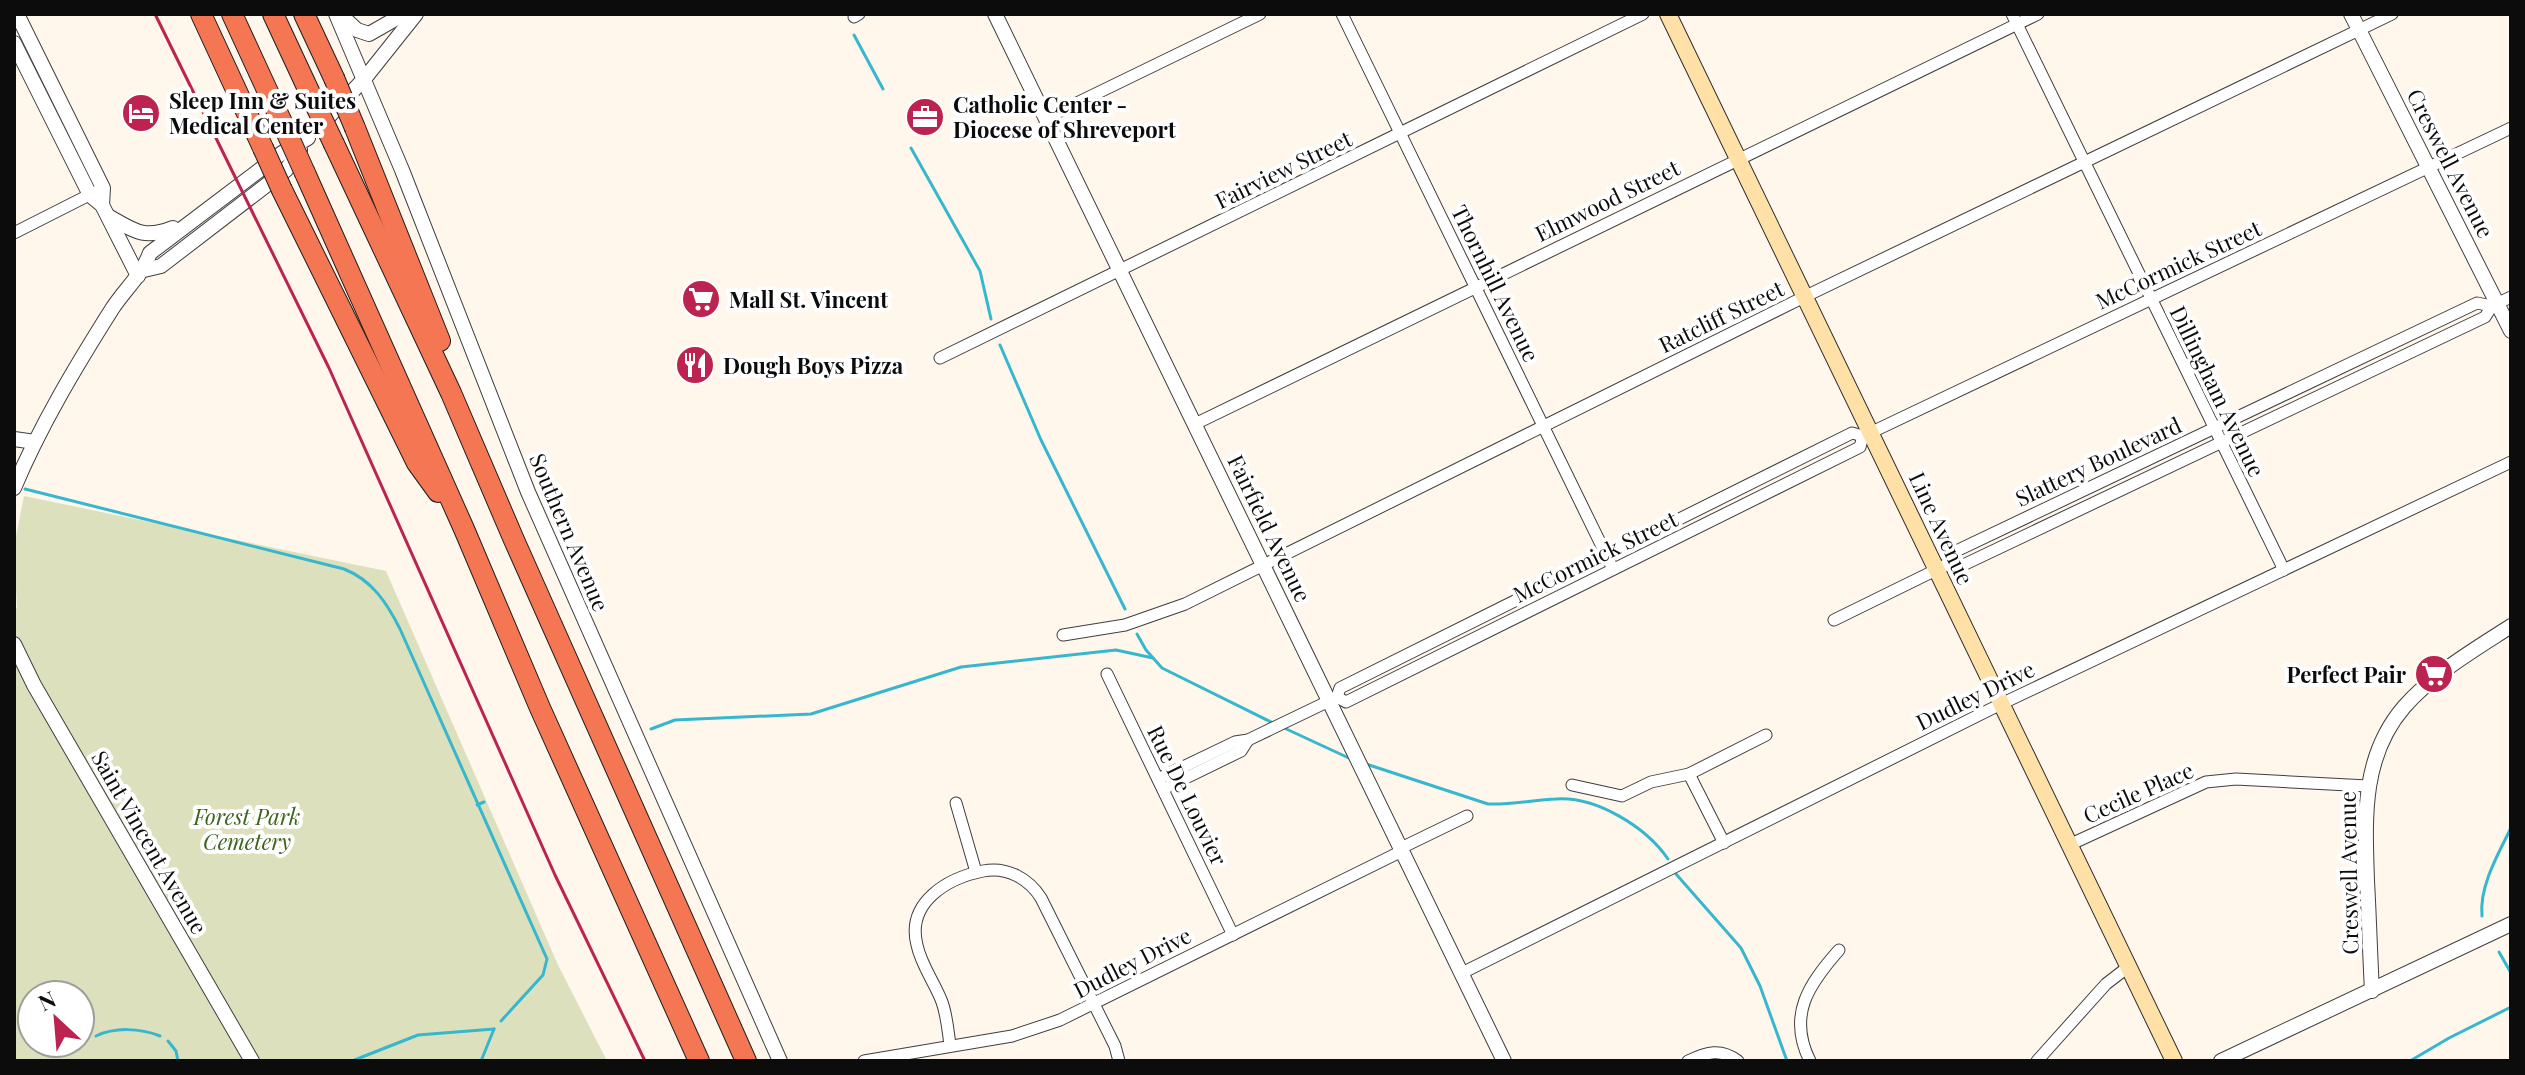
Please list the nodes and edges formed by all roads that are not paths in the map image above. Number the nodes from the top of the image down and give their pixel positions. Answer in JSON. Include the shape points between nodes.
{"nodes":[{"id":1,"x":17,"y":14,"type":"edge"},
{"id":2,"x":201,"y":14,"type":"edge"},
{"id":3,"x":232,"y":14,"type":"edge"},
{"id":4,"x":273,"y":14,"type":"edge"},
{"id":5,"x":304,"y":14,"type":"edge"},
{"id":6,"x":338,"y":14,"type":"edge"},
{"id":7,"x":404,"y":14,"type":"edge"},
{"id":8,"x":416,"y":14,"type":"edge"},
{"id":9,"x":995,"y":14,"type":"edge"},
{"id":10,"x":1260,"y":14,"type":"edge"},
{"id":11,"x":1342,"y":14,"type":"edge"},
{"id":12,"x":1643,"y":14,"type":"edge"},
{"id":13,"x":1668,"y":14,"type":"edge"},
{"id":14,"x":2038,"y":14,"type":"edge"},
{"id":15,"x":2351,"y":14,"type":"edge"},
{"id":16,"x":2392,"y":14,"type":"edge"},
{"id":17,"x":2014,"y":19,"type":"edge"},
{"id":18,"x":2358,"y":29,"type":"junction"},
{"id":19,"x":30,"y":40,"type":"junction"},
{"id":20,"x":14,"y":47,"type":"edge"},
{"id":21,"x":365,"y":78,"type":"junction"},
{"id":22,"x":45,"y":88,"type":"junction"},
{"id":23,"x":1046,"y":118,"type":"junction"},
{"id":24,"x":2511,"y":128,"type":"edge"},
{"id":25,"x":1401,"y":134,"type":"junction"},
{"id":26,"x":308,"y":138,"type":"junction"},
{"id":27,"x":1739,"y":157,"type":"junction"},
{"id":28,"x":2084,"y":162,"type":"junction"},
{"id":29,"x":2428,"y":168,"type":"junction"},
{"id":30,"x":96,"y":192,"type":"junction"},
{"id":31,"x":105,"y":211,"type":"junction"},
{"id":32,"x":195,"y":218,"type":"junction"},
{"id":33,"x":14,"y":233,"type":"edge"},
{"id":34,"x":1120,"y":271,"type":"junction"},
{"id":35,"x":141,"y":273,"type":"junction"},
{"id":36,"x":1474,"y":287,"type":"junction"},
{"id":37,"x":1806,"y":296,"type":"junction"},
{"id":38,"x":2150,"y":300,"type":"junction"},
{"id":39,"x":2500,"y":302,"type":"edge"},
{"id":40,"x":2511,"y":331,"type":"edge"},
{"id":41,"x":940,"y":358,"type":"dead end"},
{"id":42,"x":1195,"y":424,"type":"junction"},
{"id":43,"x":1543,"y":427,"type":"junction"},
{"id":44,"x":2214,"y":429,"type":"junction"},
{"id":45,"x":1867,"y":434,"type":"junction"},
{"id":46,"x":14,"y":439,"type":"edge"},
{"id":47,"x":35,"y":442,"type":"junction"},
{"id":48,"x":2222,"y":444,"type":"junction"},
{"id":49,"x":2511,"y":462,"type":"edge"},
{"id":50,"x":14,"y":488,"type":"edge"},
{"id":51,"x":1738,"y":490,"type":"junction"},
{"id":52,"x":1745,"y":504,"type":"junction"},
{"id":53,"x":464,"y":529,"type":"junction"},
{"id":54,"x":514,"y":540,"type":"junction"},
{"id":55,"x":1607,"y":555,"type":"junction"},
{"id":56,"x":1264,"y":565,"type":"junction"},
{"id":57,"x":1941,"y":567,"type":"junction"},
{"id":58,"x":1613,"y":569,"type":"junction"},
{"id":59,"x":2284,"y":570,"type":"junction"},
{"id":60,"x":1834,"y":620,"type":"dead end"},
{"id":61,"x":2511,"y":626,"type":"edge"},
{"id":62,"x":1463,"y":627,"type":"junction"},
{"id":63,"x":1063,"y":635,"type":"dead end"},
{"id":64,"x":1470,"y":640,"type":"junction"},
{"id":65,"x":14,"y":644,"type":"edge"},
{"id":66,"x":1107,"y":674,"type":"dead end"},
{"id":67,"x":1333,"y":699,"type":"junction"},
{"id":68,"x":2001,"y":704,"type":"junction"},
{"id":69,"x":1766,"y":735,"type":"dead end"},
{"id":70,"x":1689,"y":774,"type":"junction"},
{"id":71,"x":1160,"y":784,"type":"junction"},
{"id":72,"x":1572,"y":785,"type":"dead end"},
{"id":73,"x":2368,"y":786,"type":"junction"},
{"id":74,"x":956,"y":803,"type":"dead end"},
{"id":75,"x":1467,"y":816,"type":"dead end"},
{"id":76,"x":1724,"y":843,"type":"junction"},
{"id":77,"x":2069,"y":845,"type":"junction"},
{"id":78,"x":1401,"y":849,"type":"junction"},
{"id":79,"x":976,"y":872,"type":"junction"},
{"id":80,"x":2511,"y":924,"type":"edge"},
{"id":81,"x":1233,"y":935,"type":"junction"},
{"id":82,"x":1839,"y":950,"type":"dead end"},
{"id":83,"x":2128,"y":967,"type":"junction"},
{"id":84,"x":1462,"y":973,"type":"junction"},
{"id":85,"x":2372,"y":991,"type":"junction"},
{"id":86,"x":1093,"y":1004,"type":"junction"},
{"id":87,"x":950,"y":1045,"type":"junction"},
{"id":88,"x":252,"y":1061,"type":"edge"},
{"id":89,"x":699,"y":1061,"type":"edge"},
{"id":90,"x":746,"y":1061,"type":"edge"},
{"id":91,"x":780,"y":1061,"type":"edge"},
{"id":92,"x":864,"y":1061,"type":"edge"},
{"id":93,"x":1119,"y":1061,"type":"edge"},
{"id":94,"x":1504,"y":1061,"type":"edge"},
{"id":95,"x":1688,"y":1061,"type":"edge"},
{"id":96,"x":1738,"y":1061,"type":"edge"},
{"id":97,"x":1810,"y":1061,"type":"edge"},
{"id":98,"x":2037,"y":1061,"type":"edge"},
{"id":99,"x":2174,"y":1061,"type":"edge"},
{"id":100,"x":2221,"y":1061,"type":"edge"}],
"edges":[{"from":1,"to":19,"type":"street"},
{"from":2,"to":53,"type":"highway","bridge":true,"via":[[417,463]]},
{"from":3,"to":53,"type":"highway","bridge":true},
{"from":4,"to":54,"type":"highway","bridge":true},
{"from":5,"to":54,"type":"highway","bridge":true,"via":[[441,342]]},
{"from":6,"to":7,"type":"street","via":[[369,34]]},
{"from":6,"to":21,"type":"street","name":"Southern Avenue"},
{"from":8,"to":21,"type":"street"},
{"from":9,"to":23,"type":"street","name":"Fairfield Avenue"},
{"from":10,"to":23,"type":"street"},
{"from":11,"to":25,"type":"street","name":"Thornhill Avenue"},
{"from":12,"to":25,"type":"street","name":"Fairview Street"},
{"from":13,"to":27,"type":"main road","name":"Line Avenue"},
{"from":14,"to":17,"type":"street","name":"Elmwood Street"},
{"from":15,"to":18,"type":"street","name":"Creswell Avenue"},
{"from":16,"to":18,"type":"street","name":"Ratcliff Street"},
{"from":17,"to":27,"type":"street","name":"Elmwood Street"},
{"from":17,"to":28,"type":"street","name":"Dillingham Avenue"},
{"from":18,"to":28,"type":"street","name":"Ratcliff Street"},
{"from":18,"to":29,"type":"street","name":"Creswell Avenue"},
{"from":19,"to":20,"type":"street"},
{"from":19,"to":22,"type":"street"},
{"from":20,"to":22,"type":"street"},
{"from":21,"to":26,"type":"street"},
{"from":21,"to":91,"type":"street","name":"Southern Avenue","via":[[524,484]]},
{"from":22,"to":30,"type":"street"},
{"from":23,"to":34,"type":"street","name":"Fairfield Avenue"},
{"from":24,"to":29,"type":"street","name":"McCormick Street"},
{"from":25,"to":34,"type":"street","name":"Fairview Street"},
{"from":25,"to":36,"type":"street","name":"Thornhill Avenue"},
{"from":26,"to":32,"type":"street"},
{"from":26,"to":35,"type":"street","via":[[286,170],[161,266]]},
{"from":27,"to":36,"type":"street","name":"Elmwood Street"},
{"from":27,"to":37,"type":"main road","name":"Line Avenue"},
{"from":28,"to":37,"type":"street","name":"Ratcliff Street"},
{"from":28,"to":38,"type":"street","name":"Dillingham Avenue"},
{"from":29,"to":38,"type":"street","name":"McCormick Street"},
{"from":29,"to":39,"type":"street","name":"Creswell Avenue"},
{"from":30,"to":31,"type":"street"},
{"from":30,"to":33,"type":"street"},
{"from":31,"to":32,"type":"street","via":[[145,235]]},
{"from":31,"to":35,"type":"street"},
{"from":32,"to":35,"type":"street","via":[[150,253]]},
{"from":34,"to":41,"type":"street","name":"Fairview Street"},
{"from":34,"to":42,"type":"street","name":"Fairfield Avenue"},
{"from":35,"to":47,"type":"street","via":[[112,309]]},
{"from":36,"to":42,"type":"street","name":"Elmwood Street"},
{"from":36,"to":43,"type":"street","name":"Thornhill Avenue"},
{"from":37,"to":43,"type":"street","name":"Ratcliff Street"},
{"from":37,"to":45,"type":"main road","name":"Line Avenue"},
{"from":38,"to":44,"type":"street","name":"Dillingham Avenue"},
{"from":38,"to":45,"type":"street","name":"McCormick Street"},
{"from":39,"to":40,"type":"street","name":"Creswell Avenue"},
{"from":39,"to":44,"type":"street","name":"Slattery Boulevard","via":[[2477,303]]},
{"from":39,"to":48,"type":"street","name":"Slattery Boulevard","via":[[2485,317]]},
{"from":42,"to":56,"type":"street","name":"Fairfield Avenue"},
{"from":43,"to":55,"type":"street","name":"Thornhill Avenue"},
{"from":43,"to":56,"type":"street","name":"Ratcliff Street"},
{"from":44,"to":48,"type":"street","name":"Dillingham Avenue"},
{"from":44,"to":57,"type":"street","name":"Slattery Boulevard","via":[[1952,553]]},
{"from":45,"to":51,"type":"street","name":"McCormick Street","via":[[1852,433]]},
{"from":45,"to":52,"type":"street","name":"McCormick Street","via":[[1860,447]]},
{"from":45,"to":57,"type":"main road","name":"Line Avenue"},
{"from":46,"to":47,"type":"street"},
{"from":47,"to":50,"type":"street"},
{"from":48,"to":57,"type":"street","name":"Slattery Boulevard","via":[[1959,567]]},
{"from":48,"to":59,"type":"street","name":"Dillingham Avenue"},
{"from":49,"to":59,"type":"street","name":"Dudley Drive"},
{"from":51,"to":52,"type":"street"},
{"from":51,"to":55,"type":"street","name":"McCormick Street"},
{"from":52,"to":58,"type":"street","name":"McCormick Street"},
{"from":53,"to":89,"type":"highway"},
{"from":54,"to":90,"type":"highway"},
{"from":55,"to":58,"type":"street","name":"Thornhill Avenue"},
{"from":55,"to":62,"type":"street","name":"McCormick Street"},
{"from":56,"to":63,"type":"street","name":"Ratcliff Street","via":[[1163,613]]},
{"from":56,"to":67,"type":"street","name":"Fairfield Avenue"},
{"from":57,"to":60,"type":"street","name":"Slattery Boulevard"},
{"from":57,"to":68,"type":"main road","name":"Line Avenue"},
{"from":58,"to":64,"type":"street","name":"McCormick Street"},
{"from":59,"to":68,"type":"street","name":"Dudley Drive"},
{"from":61,"to":73,"type":"street","name":"Creswell Avenue","via":[[2444,670],[2402,709],[2380,745]]},
{"from":62,"to":64,"type":"street"},
{"from":62,"to":67,"type":"street","name":"McCormick Street","via":[[1340,688]]},
{"from":64,"to":67,"type":"street","name":"McCormick Street","via":[[1346,702]]},
{"from":65,"to":88,"type":"street","name":"Saint Vincent Avenue"},
{"from":66,"to":71,"type":"street","name":"Rue De Louvier"},
{"from":67,"to":71,"type":"street","via":[[1235,742]]},
{"from":67,"to":78,"type":"street","name":"Fairfield Avenue"},
{"from":68,"to":76,"type":"street","name":"Dudley Drive"},
{"from":68,"to":77,"type":"main road","name":"Line Avenue"},
{"from":69,"to":70,"type":"street"},
{"from":70,"to":72,"type":"street","via":[[1651,782],[1622,796]]},
{"from":70,"to":76,"type":"street"},
{"from":71,"to":81,"type":"street","name":"Rue De Louvier"},
{"from":73,"to":77,"type":"street","name":"Cecile Place","via":[[2206,782]]},
{"from":73,"to":85,"type":"street","name":"Creswell Avenue"},
{"from":74,"to":79,"type":"street"},
{"from":75,"to":78,"type":"street","name":"Dudley Drive"},
{"from":76,"to":84,"type":"street","name":"Dudley Drive"},
{"from":77,"to":83,"type":"main road","name":"Line Avenue"},
{"from":78,"to":81,"type":"street","name":"Dudley Drive"},
{"from":78,"to":84,"type":"street","name":"Fairfield Avenue"},
{"from":79,"to":86,"type":"street","via":[[1009,872],[1034,887]]},
{"from":79,"to":87,"type":"street","via":[[935,891],[916,925],[917,946],[942,1004]]},
{"from":80,"to":85,"type":"street"},
{"from":81,"to":86,"type":"street","name":"Dudley Drive"},
{"from":82,"to":97,"type":"street","via":[[1814,979],[1802,1010],[1803,1044]]},
{"from":83,"to":98,"type":"street"},
{"from":83,"to":99,"type":"main road","name":"Line Avenue"},
{"from":84,"to":94,"type":"street","name":"Fairfield Avenue"},
{"from":85,"to":100,"type":"street"},
{"from":86,"to":87,"type":"street","name":"Dudley Drive","via":[[1022,1034]]},
{"from":86,"to":93,"type":"street"},
{"from":87,"to":92,"type":"street","name":"Dudley Drive"},
{"from":95,"to":96,"type":"street","via":[[1718,1051]]}]}
